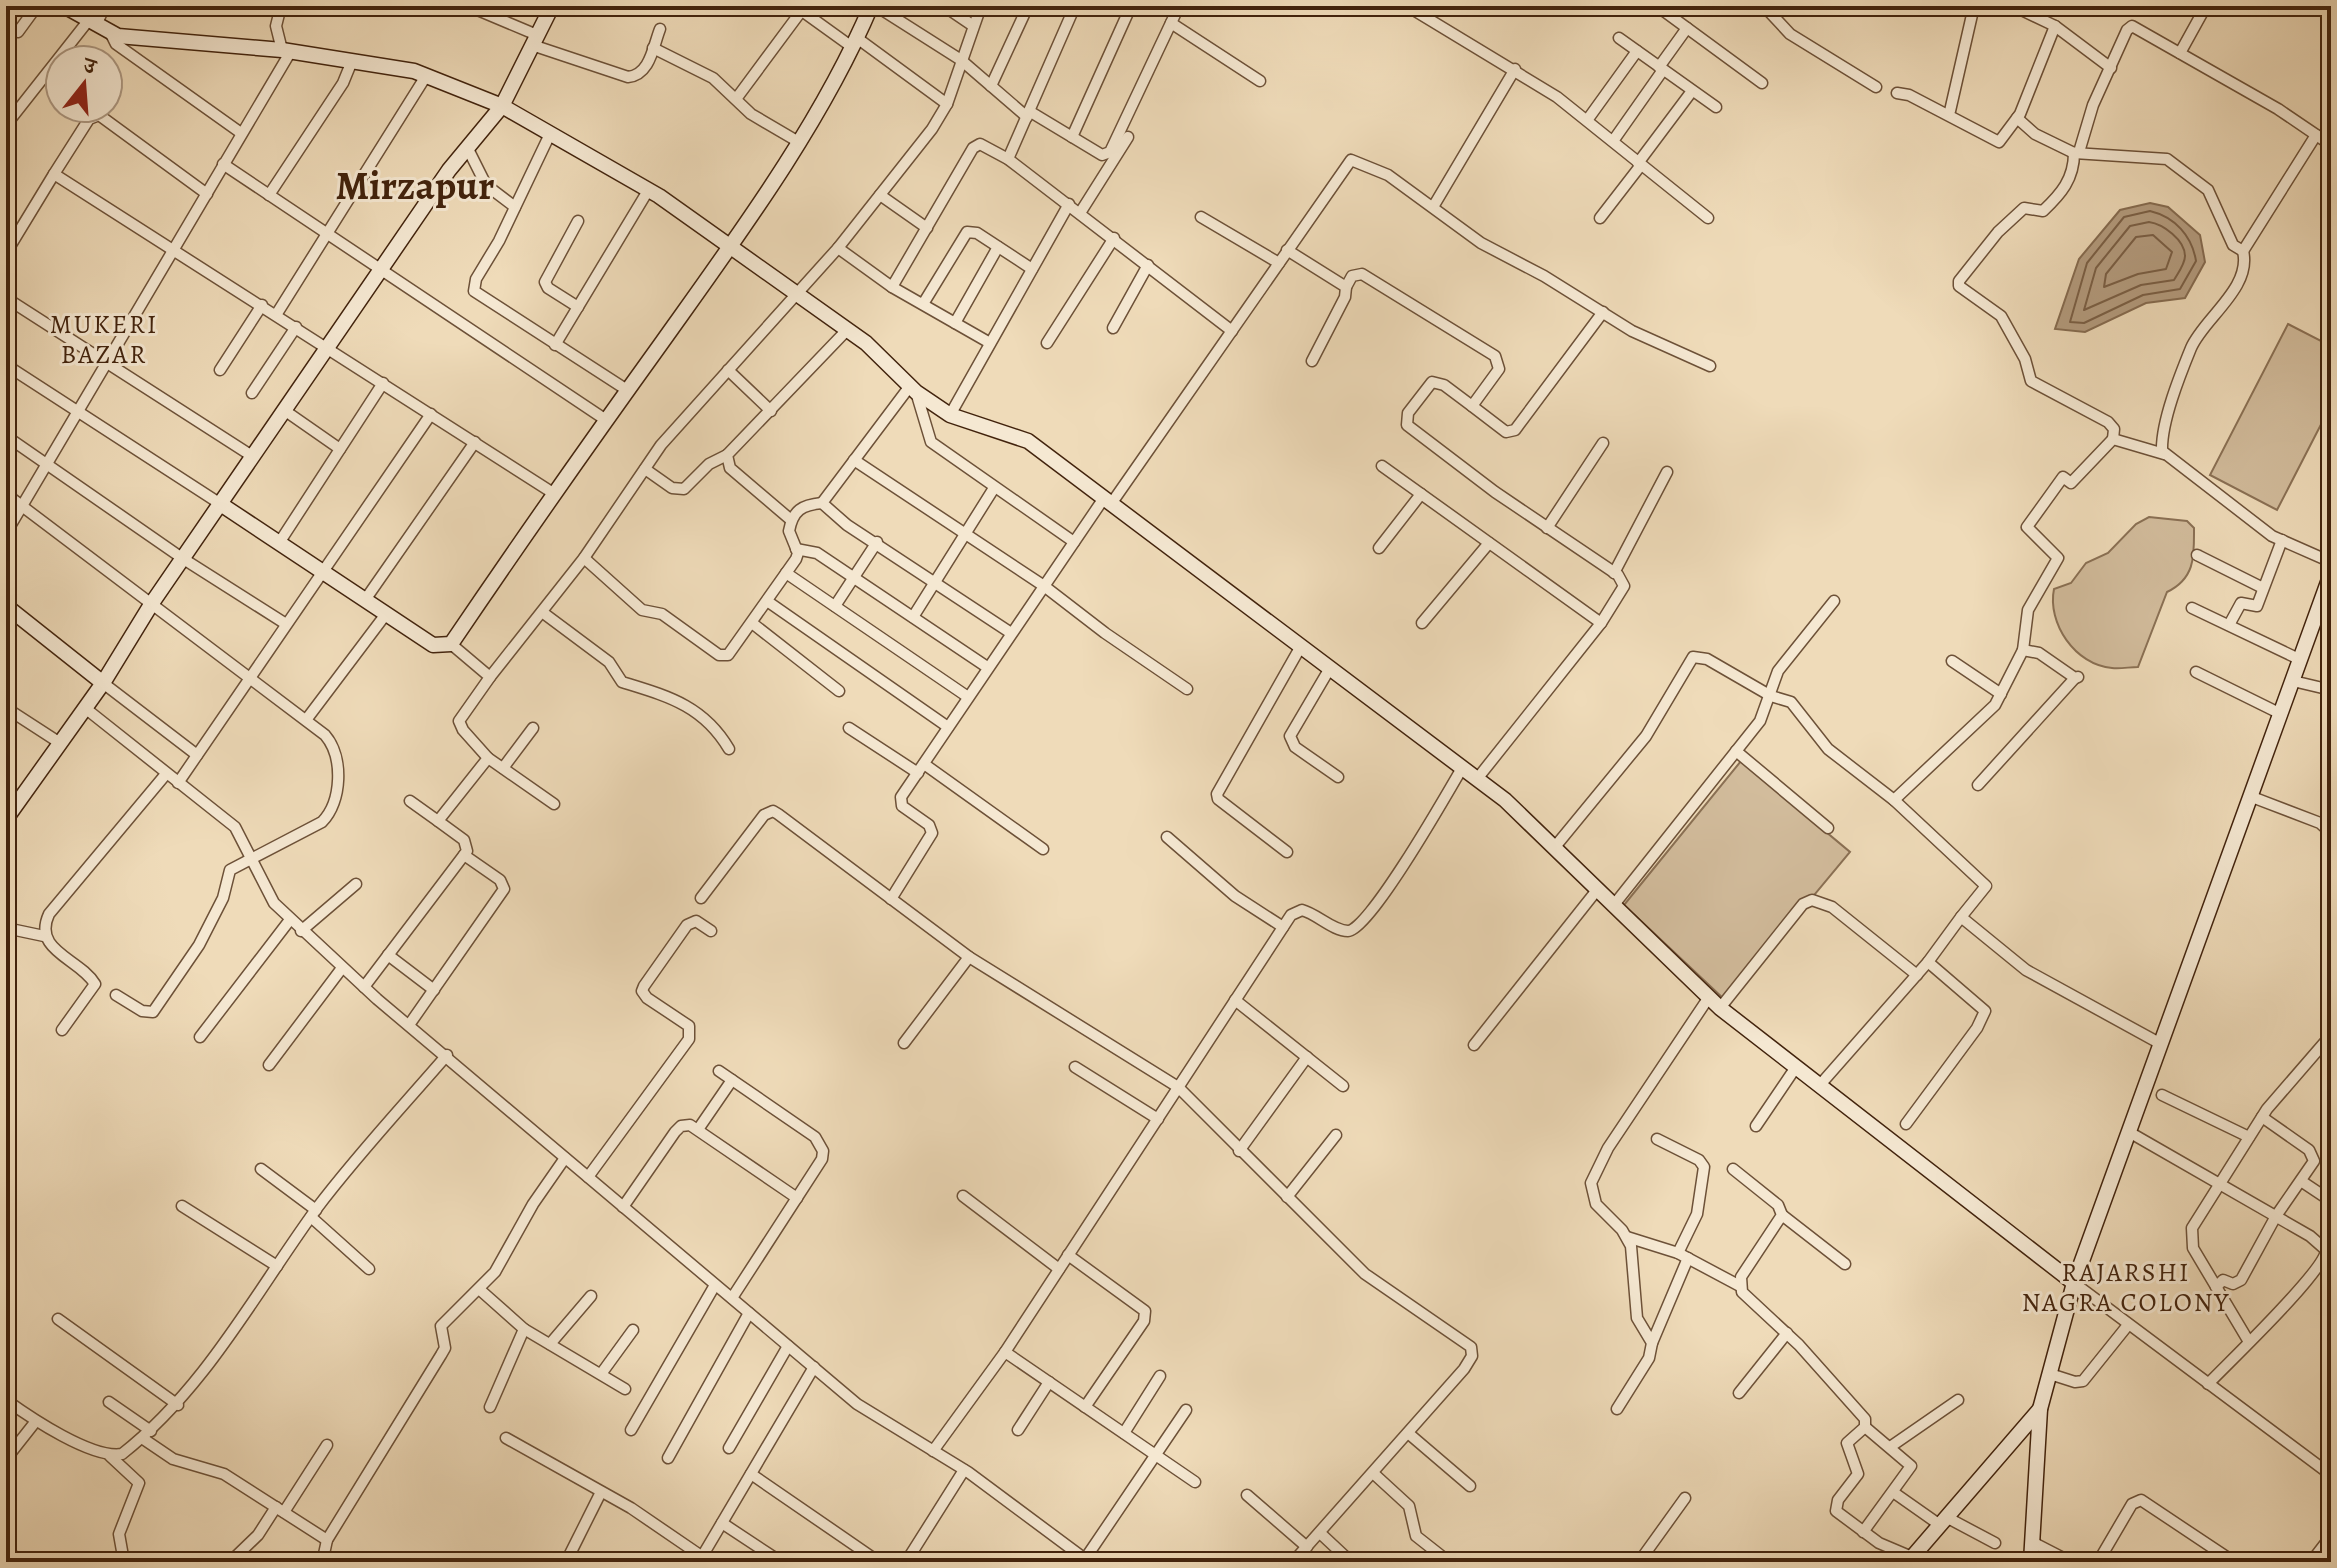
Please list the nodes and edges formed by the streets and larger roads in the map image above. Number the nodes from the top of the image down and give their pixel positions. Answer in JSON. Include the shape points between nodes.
{"nodes":[{"id":1,"x":37,"y":6,"type":"edge"},
{"id":2,"x":64,"y":6,"type":"edge"},
{"id":3,"x":105,"y":6,"type":"edge"},
{"id":4,"x":281,"y":6,"type":"edge"},
{"id":5,"x":468,"y":6,"type":"edge"},
{"id":6,"x":552,"y":6,"type":"edge"},
{"id":7,"x":873,"y":6,"type":"edge"},
{"id":8,"x":944,"y":6,"type":"edge"},
{"id":9,"x":981,"y":6,"type":"edge"},
{"id":10,"x":1028,"y":6,"type":"edge"},
{"id":11,"x":1075,"y":6,"type":"edge"},
{"id":12,"x":1131,"y":6,"type":"edge"},
{"id":13,"x":1179,"y":6,"type":"edge"},
{"id":14,"x":1407,"y":6,"type":"edge"},
{"id":15,"x":1657,"y":6,"type":"edge"},
{"id":16,"x":1764,"y":6,"type":"edge"},
{"id":17,"x":1974,"y":6,"type":"edge"},
{"id":18,"x":2013,"y":6,"type":"edge"},
{"id":19,"x":2206,"y":6,"type":"edge"},
{"id":20,"x":804,"y":8,"type":"edge"},
{"id":21,"x":1171,"y":23,"type":"junction"},
{"id":22,"x":972,"y":25,"type":"junction"},
{"id":23,"x":98,"y":26,"type":"junction"},
{"id":24,"x":2055,"y":26,"type":"junction"},
{"id":25,"x":1687,"y":28,"type":"junction"},
{"id":26,"x":660,"y":29,"type":"dead end"},
{"id":27,"x":18,"y":32,"type":"dead end"},
{"id":28,"x":1619,"y":38,"type":"dead end"},
{"id":29,"x":534,"y":40,"type":"junction"},
{"id":30,"x":855,"y":43,"type":"junction"},
{"id":31,"x":653,"y":48,"type":"junction"},
{"id":32,"x":286,"y":51,"type":"junction"},
{"id":33,"x":1637,"y":51,"type":"junction"},
{"id":34,"x":2180,"y":53,"type":"junction"},
{"id":35,"x":961,"y":60,"type":"junction"},
{"id":36,"x":352,"y":61,"type":"junction"},
{"id":37,"x":1661,"y":68,"type":"junction"},
{"id":38,"x":2111,"y":68,"type":"junction"},
{"id":39,"x":1515,"y":69,"type":"junction"},
{"id":40,"x":426,"y":76,"type":"junction"},
{"id":41,"x":1260,"y":81,"type":"dead end"},
{"id":42,"x":1762,"y":83,"type":"dead end"},
{"id":43,"x":991,"y":86,"type":"junction"},
{"id":44,"x":1876,"y":87,"type":"dead end"},
{"id":45,"x":1692,"y":91,"type":"junction"},
{"id":46,"x":1897,"y":93,"type":"dead end"},
{"id":47,"x":736,"y":99,"type":"junction"},
{"id":48,"x":947,"y":104,"type":"junction"},
{"id":49,"x":502,"y":106,"type":"junction"},
{"id":50,"x":1716,"y":107,"type":"dead end"},
{"id":51,"x":1950,"y":111,"type":"dead end"},
{"id":52,"x":1028,"y":114,"type":"junction"},
{"id":53,"x":2017,"y":118,"type":"junction"},
{"id":54,"x":1588,"y":119,"type":"junction"},
{"id":55,"x":6,"y":125,"type":"edge"},
{"id":56,"x":241,"y":133,"type":"junction"},
{"id":57,"x":550,"y":134,"type":"junction"},
{"id":58,"x":2316,"y":135,"type":"junction"},
{"id":59,"x":1072,"y":137,"type":"junction"},
{"id":60,"x":1128,"y":137,"type":"dead end"},
{"id":61,"x":797,"y":141,"type":"junction"},
{"id":62,"x":1613,"y":141,"type":"junction"},
{"id":63,"x":2331,"y":145,"type":"edge"},
{"id":64,"x":467,"y":147,"type":"junction"},
{"id":65,"x":2074,"y":153,"type":"junction"},
{"id":66,"x":1110,"y":157,"type":"junction"},
{"id":67,"x":1008,"y":159,"type":"junction"},
{"id":68,"x":223,"y":164,"type":"junction"},
{"id":69,"x":1640,"y":164,"type":"junction"},
{"id":70,"x":54,"y":174,"type":"junction"},
{"id":71,"x":649,"y":189,"type":"junction"},
{"id":72,"x":207,"y":194,"type":"junction"},
{"id":73,"x":269,"y":195,"type":"junction"},
{"id":74,"x":880,"y":195,"type":"junction"},
{"id":75,"x":1069,"y":204,"type":"junction"},
{"id":76,"x":515,"y":207,"type":"junction"},
{"id":77,"x":1433,"y":207,"type":"junction"},
{"id":78,"x":1080,"y":213,"type":"junction"},
{"id":79,"x":1201,"y":217,"type":"dead end"},
{"id":80,"x":1600,"y":218,"type":"dead end"},
{"id":81,"x":1708,"y":218,"type":"dead end"},
{"id":82,"x":578,"y":221,"type":"dead end"},
{"id":83,"x":927,"y":228,"type":"junction"},
{"id":84,"x":327,"y":234,"type":"junction"},
{"id":85,"x":1114,"y":238,"type":"junction"},
{"id":86,"x":730,"y":246,"type":"junction"},
{"id":87,"x":998,"y":247,"type":"junction"},
{"id":88,"x":838,"y":248,"type":"junction"},
{"id":89,"x":1287,"y":250,"type":"junction"},
{"id":90,"x":176,"y":251,"type":"junction"},
{"id":91,"x":2243,"y":251,"type":"junction"},
{"id":92,"x":6,"y":253,"type":"edge"},
{"id":93,"x":1279,"y":263,"type":"junction"},
{"id":94,"x":1148,"y":265,"type":"junction"},
{"id":95,"x":381,"y":269,"type":"junction"},
{"id":96,"x":1032,"y":269,"type":"junction"},
{"id":97,"x":892,"y":287,"type":"junction"},
{"id":98,"x":1346,"y":287,"type":"junction"},
{"id":99,"x":796,"y":293,"type":"junction"},
{"id":100,"x":6,"y":298,"type":"edge"},
{"id":101,"x":923,"y":304,"type":"junction"},
{"id":102,"x":262,"y":305,"type":"junction"},
{"id":103,"x":578,"y":307,"type":"junction"},
{"id":104,"x":1603,"y":312,"type":"junction"},
{"id":105,"x":276,"y":315,"type":"junction"},
{"id":106,"x":955,"y":323,"type":"junction"},
{"id":107,"x":296,"y":327,"type":"junction"},
{"id":108,"x":1113,"y":328,"type":"dead end"},
{"id":109,"x":847,"y":330,"type":"junction"},
{"id":110,"x":1232,"y":331,"type":"junction"},
{"id":111,"x":990,"y":343,"type":"junction"},
{"id":112,"x":1047,"y":343,"type":"dead end"},
{"id":113,"x":555,"y":345,"type":"junction"},
{"id":114,"x":328,"y":348,"type":"junction"},
{"id":115,"x":1312,"y":361,"type":"dead end"},
{"id":116,"x":108,"y":363,"type":"junction"},
{"id":117,"x":6,"y":365,"type":"edge"},
{"id":118,"x":1710,"y":366,"type":"dead end"},
{"id":119,"x":220,"y":370,"type":"dead end"},
{"id":120,"x":728,"y":370,"type":"junction"},
{"id":121,"x":383,"y":383,"type":"junction"},
{"id":122,"x":913,"y":389,"type":"junction"},
{"id":123,"x":627,"y":390,"type":"junction"},
{"id":124,"x":252,"y":393,"type":"dead end"},
{"id":125,"x":1472,"y":406,"type":"junction"},
{"id":126,"x":284,"y":410,"type":"junction"},
{"id":127,"x":771,"y":411,"type":"junction"},
{"id":128,"x":78,"y":413,"type":"junction"},
{"id":129,"x":431,"y":414,"type":"junction"},
{"id":130,"x":950,"y":415,"type":"junction"},
{"id":131,"x":606,"y":420,"type":"junction"},
{"id":132,"x":6,"y":436,"type":"edge"},
{"id":133,"x":2113,"y":439,"type":"junction"},
{"id":134,"x":475,"y":442,"type":"junction"},
{"id":135,"x":1603,"y":443,"type":"dead end"},
{"id":136,"x":340,"y":449,"type":"junction"},
{"id":137,"x":2164,"y":454,"type":"junction"},
{"id":138,"x":727,"y":455,"type":"junction"},
{"id":139,"x":252,"y":456,"type":"junction"},
{"id":140,"x":854,"y":460,"type":"junction"},
{"id":141,"x":48,"y":464,"type":"junction"},
{"id":142,"x":1382,"y":466,"type":"dead end"},
{"id":143,"x":645,"y":469,"type":"junction"},
{"id":144,"x":1667,"y":472,"type":"dead end"},
{"id":145,"x":994,"y":488,"type":"junction"},
{"id":146,"x":553,"y":493,"type":"junction"},
{"id":147,"x":6,"y":494,"type":"edge"},
{"id":148,"x":1421,"y":494,"type":"junction"},
{"id":149,"x":1108,"y":501,"type":"junction"},
{"id":150,"x":219,"y":503,"type":"junction"},
{"id":151,"x":822,"y":503,"type":"junction"},
{"id":152,"x":23,"y":507,"type":"junction"},
{"id":153,"x":791,"y":520,"type":"junction"},
{"id":154,"x":1547,"y":528,"type":"junction"},
{"id":155,"x":6,"y":533,"type":"edge"},
{"id":156,"x":965,"y":534,"type":"junction"},
{"id":157,"x":2282,"y":540,"type":"junction"},
{"id":158,"x":877,"y":542,"type":"junction"},
{"id":159,"x":1074,"y":542,"type":"junction"},
{"id":160,"x":279,"y":543,"type":"junction"},
{"id":161,"x":1489,"y":543,"type":"junction"},
{"id":162,"x":1379,"y":548,"type":"dead end"},
{"id":163,"x":796,"y":549,"type":"junction"},
{"id":164,"x":2197,"y":555,"type":"dead end"},
{"id":165,"x":182,"y":558,"type":"junction"},
{"id":166,"x":584,"y":558,"type":"junction"},
{"id":167,"x":2331,"y":562,"type":"edge"},
{"id":168,"x":322,"y":572,"type":"junction"},
{"id":169,"x":786,"y":573,"type":"junction"},
{"id":170,"x":1614,"y":573,"type":"junction"},
{"id":171,"x":2331,"y":574,"type":"edge"},
{"id":172,"x":854,"y":577,"type":"junction"},
{"id":173,"x":935,"y":581,"type":"junction"},
{"id":174,"x":1044,"y":586,"type":"junction"},
{"id":175,"x":2263,"y":588,"type":"junction"},
{"id":176,"x":365,"y":600,"type":"junction"},
{"id":177,"x":767,"y":601,"type":"junction"},
{"id":178,"x":1834,"y":601,"type":"dead end"},
{"id":179,"x":152,"y":603,"type":"junction"},
{"id":180,"x":6,"y":606,"type":"edge"},
{"id":181,"x":835,"y":606,"type":"junction"},
{"id":182,"x":2192,"y":608,"type":"dead end"},
{"id":183,"x":542,"y":612,"type":"junction"},
{"id":184,"x":386,"y":614,"type":"junction"},
{"id":185,"x":2324,"y":614,"type":"edge"},
{"id":186,"x":913,"y":617,"type":"junction"},
{"id":187,"x":752,"y":623,"type":"junction"},
{"id":188,"x":1422,"y":623,"type":"dead end"},
{"id":189,"x":1601,"y":623,"type":"junction"},
{"id":190,"x":286,"y":624,"type":"junction"},
{"id":191,"x":2229,"y":625,"type":"junction"},
{"id":192,"x":1011,"y":633,"type":"junction"},
{"id":193,"x":451,"y":644,"type":"junction"},
{"id":194,"x":1301,"y":646,"type":"junction"},
{"id":195,"x":2023,"y":650,"type":"junction"},
{"id":196,"x":2301,"y":660,"type":"junction"},
{"id":197,"x":1952,"y":661,"type":"dead end"},
{"id":198,"x":987,"y":667,"type":"junction"},
{"id":199,"x":1330,"y":668,"type":"junction"},
{"id":200,"x":2196,"y":672,"type":"dead end"},
{"id":201,"x":250,"y":676,"type":"junction"},
{"id":202,"x":490,"y":677,"type":"junction"},
{"id":203,"x":2293,"y":681,"type":"junction"},
{"id":204,"x":103,"y":683,"type":"junction"},
{"id":205,"x":1187,"y":689,"type":"dead end"},
{"id":206,"x":2331,"y":690,"type":"edge"},
{"id":207,"x":839,"y":691,"type":"dead end"},
{"id":208,"x":2001,"y":694,"type":"junction"},
{"id":209,"x":1771,"y":696,"type":"junction"},
{"id":210,"x":968,"y":697,"type":"junction"},
{"id":211,"x":6,"y":708,"type":"edge"},
{"id":212,"x":85,"y":708,"type":"junction"},
{"id":213,"x":2281,"y":714,"type":"junction"},
{"id":214,"x":306,"y":720,"type":"junction"},
{"id":215,"x":948,"y":727,"type":"junction"},
{"id":216,"x":533,"y":728,"type":"dead end"},
{"id":217,"x":849,"y":728,"type":"dead end"},
{"id":218,"x":60,"y":743,"type":"junction"},
{"id":219,"x":729,"y":749,"type":"dead end"},
{"id":220,"x":1736,"y":751,"type":"junction"},
{"id":221,"x":197,"y":755,"type":"junction"},
{"id":222,"x":488,"y":758,"type":"junction"},
{"id":223,"x":503,"y":768,"type":"junction"},
{"id":224,"x":921,"y":768,"type":"junction"},
{"id":225,"x":1462,"y":768,"type":"junction"},
{"id":226,"x":166,"y":774,"type":"junction"},
{"id":227,"x":1338,"y":777,"type":"dead end"},
{"id":228,"x":1477,"y":779,"type":"junction"},
{"id":229,"x":178,"y":783,"type":"junction"},
{"id":230,"x":1978,"y":785,"type":"dead end"},
{"id":231,"x":2252,"y":797,"type":"junction"},
{"id":232,"x":1894,"y":800,"type":"junction"},
{"id":233,"x":410,"y":801,"type":"dead end"},
{"id":234,"x":554,"y":804,"type":"dead end"},
{"id":235,"x":6,"y":819,"type":"edge"},
{"id":236,"x":438,"y":821,"type":"junction"},
{"id":237,"x":1828,"y":828,"type":"dead end"},
{"id":238,"x":2331,"y":833,"type":"edge"},
{"id":239,"x":1167,"y":837,"type":"dead end"},
{"id":240,"x":1554,"y":848,"type":"junction"},
{"id":241,"x":1043,"y":849,"type":"dead end"},
{"id":242,"x":1287,"y":852,"type":"dead end"},
{"id":243,"x":464,"y":855,"type":"junction"},
{"id":244,"x":253,"y":858,"type":"junction"},
{"id":245,"x":356,"y":884,"type":"dead end"},
{"id":246,"x":1597,"y":890,"type":"junction"},
{"id":247,"x":701,"y":898,"type":"dead end"},
{"id":248,"x":891,"y":899,"type":"junction"},
{"id":249,"x":1613,"y":906,"type":"junction"},
{"id":250,"x":1961,"y":917,"type":"junction"},
{"id":251,"x":289,"y":921,"type":"junction"},
{"id":252,"x":1283,"y":927,"type":"junction"},
{"id":253,"x":6,"y":928,"type":"edge"},
{"id":254,"x":301,"y":931,"type":"junction"},
{"id":255,"x":711,"y":931,"type":"dead end"},
{"id":256,"x":44,"y":936,"type":"junction"},
{"id":257,"x":388,"y":955,"type":"junction"},
{"id":258,"x":969,"y":957,"type":"junction"},
{"id":259,"x":1928,"y":962,"type":"junction"},
{"id":260,"x":342,"y":968,"type":"junction"},
{"id":261,"x":1917,"y":975,"type":"junction"},
{"id":262,"x":364,"y":987,"type":"junction"},
{"id":263,"x":434,"y":990,"type":"junction"},
{"id":264,"x":116,"y":995,"type":"dead end"},
{"id":265,"x":1709,"y":997,"type":"junction"},
{"id":266,"x":1235,"y":1000,"type":"junction"},
{"id":267,"x":1720,"y":1008,"type":"junction"},
{"id":268,"x":409,"y":1025,"type":"junction"},
{"id":269,"x":62,"y":1030,"type":"dead end"},
{"id":270,"x":2331,"y":1035,"type":"edge"},
{"id":271,"x":200,"y":1037,"type":"dead end"},
{"id":272,"x":904,"y":1043,"type":"dead end"},
{"id":273,"x":2161,"y":1044,"type":"junction"},
{"id":274,"x":1474,"y":1045,"type":"dead end"},
{"id":275,"x":447,"y":1055,"type":"junction"},
{"id":276,"x":1307,"y":1057,"type":"junction"},
{"id":277,"x":269,"y":1065,"type":"dead end"},
{"id":278,"x":1075,"y":1067,"type":"dead end"},
{"id":279,"x":1796,"y":1067,"type":"junction"},
{"id":280,"x":719,"y":1071,"type":"dead end"},
{"id":281,"x":732,"y":1080,"type":"junction"},
{"id":282,"x":1343,"y":1086,"type":"dead end"},
{"id":283,"x":1819,"y":1086,"type":"junction"},
{"id":284,"x":1178,"y":1087,"type":"junction"},
{"id":285,"x":2162,"y":1095,"type":"dead end"},
{"id":286,"x":2262,"y":1117,"type":"junction"},
{"id":287,"x":1158,"y":1119,"type":"junction"},
{"id":288,"x":1906,"y":1124,"type":"dead end"},
{"id":289,"x":1756,"y":1126,"type":"dead end"},
{"id":290,"x":699,"y":1128,"type":"junction"},
{"id":291,"x":2129,"y":1132,"type":"junction"},
{"id":292,"x":1336,"y":1135,"type":"dead end"},
{"id":293,"x":2249,"y":1137,"type":"junction"},
{"id":294,"x":1657,"y":1139,"type":"dead end"},
{"id":295,"x":1239,"y":1151,"type":"junction"},
{"id":296,"x":565,"y":1158,"type":"junction"},
{"id":297,"x":261,"y":1169,"type":"dead end"},
{"id":298,"x":1733,"y":1169,"type":"dead end"},
{"id":299,"x":588,"y":1177,"type":"junction"},
{"id":300,"x":2301,"y":1181,"type":"junction"},
{"id":301,"x":2220,"y":1183,"type":"junction"},
{"id":302,"x":963,"y":1196,"type":"dead end"},
{"id":303,"x":1287,"y":1197,"type":"junction"},
{"id":304,"x":797,"y":1198,"type":"junction"},
{"id":305,"x":2331,"y":1201,"type":"edge"},
{"id":306,"x":182,"y":1206,"type":"dead end"},
{"id":307,"x":623,"y":1207,"type":"junction"},
{"id":308,"x":314,"y":1214,"type":"junction"},
{"id":309,"x":1782,"y":1215,"type":"junction"},
{"id":310,"x":2276,"y":1216,"type":"junction"},
{"id":311,"x":1627,"y":1237,"type":"junction"},
{"id":312,"x":2328,"y":1251,"type":"edge"},
{"id":313,"x":1678,"y":1253,"type":"junction"},
{"id":314,"x":1068,"y":1255,"type":"junction"},
{"id":315,"x":1688,"y":1258,"type":"junction"},
{"id":316,"x":1845,"y":1264,"type":"dead end"},
{"id":317,"x":277,"y":1266,"type":"junction"},
{"id":318,"x":369,"y":1269,"type":"dead end"},
{"id":319,"x":1059,"y":1269,"type":"junction"},
{"id":320,"x":2074,"y":1283,"type":"junction"},
{"id":321,"x":715,"y":1285,"type":"junction"},
{"id":322,"x":1740,"y":1286,"type":"junction"},
{"id":323,"x":2216,"y":1287,"type":"junction"},
{"id":324,"x":479,"y":1289,"type":"junction"},
{"id":325,"x":591,"y":1296,"type":"dead end"},
{"id":326,"x":732,"y":1298,"type":"junction"},
{"id":327,"x":749,"y":1313,"type":"junction"},
{"id":328,"x":58,"y":1319,"type":"dead end"},
{"id":329,"x":2128,"y":1325,"type":"junction"},
{"id":330,"x":524,"y":1329,"type":"junction"},
{"id":331,"x":633,"y":1330,"type":"dead end"},
{"id":332,"x":1787,"y":1333,"type":"junction"},
{"id":333,"x":2249,"y":1342,"type":"junction"},
{"id":334,"x":1652,"y":1343,"type":"junction"},
{"id":335,"x":550,"y":1344,"type":"junction"},
{"id":336,"x":788,"y":1346,"type":"junction"},
{"id":337,"x":1005,"y":1352,"type":"junction"},
{"id":338,"x":814,"y":1367,"type":"junction"},
{"id":339,"x":601,"y":1374,"type":"junction"},
{"id":340,"x":2050,"y":1374,"type":"junction"},
{"id":341,"x":1160,"y":1376,"type":"dead end"},
{"id":342,"x":1049,"y":1382,"type":"junction"},
{"id":343,"x":2208,"y":1384,"type":"junction"},
{"id":344,"x":625,"y":1389,"type":"dead end"},
{"id":345,"x":1739,"y":1393,"type":"dead end"},
{"id":346,"x":6,"y":1400,"type":"edge"},
{"id":347,"x":1958,"y":1400,"type":"dead end"},
{"id":348,"x":109,"y":1402,"type":"dead end"},
{"id":349,"x":178,"y":1405,"type":"junction"},
{"id":350,"x":490,"y":1407,"type":"dead end"},
{"id":351,"x":1085,"y":1407,"type":"junction"},
{"id":352,"x":1617,"y":1409,"type":"dead end"},
{"id":353,"x":2040,"y":1409,"type":"junction"},
{"id":354,"x":1186,"y":1410,"type":"dead end"},
{"id":355,"x":36,"y":1421,"type":"junction"},
{"id":356,"x":1865,"y":1427,"type":"junction"},
{"id":357,"x":631,"y":1430,"type":"dead end"},
{"id":358,"x":1018,"y":1430,"type":"dead end"},
{"id":359,"x":1124,"y":1433,"type":"junction"},
{"id":360,"x":1408,"y":1433,"type":"junction"},
{"id":361,"x":147,"y":1435,"type":"junction"},
{"id":362,"x":506,"y":1438,"type":"dead end"},
{"id":363,"x":327,"y":1445,"type":"dead end"},
{"id":364,"x":1890,"y":1447,"type":"junction"},
{"id":365,"x":729,"y":1448,"type":"dead end"},
{"id":366,"x":933,"y":1451,"type":"junction"},
{"id":367,"x":1155,"y":1454,"type":"junction"},
{"id":368,"x":110,"y":1456,"type":"junction"},
{"id":369,"x":668,"y":1458,"type":"dead end"},
{"id":370,"x":6,"y":1459,"type":"edge"},
{"id":371,"x":964,"y":1470,"type":"junction"},
{"id":372,"x":1373,"y":1473,"type":"junction"},
{"id":373,"x":751,"y":1474,"type":"junction"},
{"id":374,"x":2331,"y":1475,"type":"edge"},
{"id":375,"x":1195,"y":1482,"type":"dead end"},
{"id":376,"x":1470,"y":1486,"type":"dead end"},
{"id":377,"x":601,"y":1492,"type":"junction"},
{"id":378,"x":1893,"y":1492,"type":"junction"},
{"id":379,"x":1247,"y":1495,"type":"dead end"},
{"id":380,"x":1685,"y":1498,"type":"dead end"},
{"id":381,"x":280,"y":1509,"type":"junction"},
{"id":382,"x":1943,"y":1521,"type":"junction"},
{"id":383,"x":722,"y":1523,"type":"junction"},
{"id":384,"x":1863,"y":1532,"type":"junction"},
{"id":385,"x":1320,"y":1533,"type":"junction"},
{"id":386,"x":2331,"y":1536,"type":"edge"},
{"id":387,"x":327,"y":1540,"type":"junction"},
{"id":388,"x":2032,"y":1542,"type":"junction"},
{"id":389,"x":1995,"y":1543,"type":"dead end"},
{"id":390,"x":1307,"y":1547,"type":"junction"},
{"id":391,"x":6,"y":1548,"type":"edge"},
{"id":392,"x":1910,"y":1559,"type":"edge"},
{"id":393,"x":704,"y":1560,"type":"edge"},
{"id":394,"x":778,"y":1560,"type":"dead end"},
{"id":395,"x":1087,"y":1560,"type":"edge"},
{"id":396,"x":18,"y":1561,"type":"edge"},
{"id":397,"x":124,"y":1562,"type":"edge"},
{"id":398,"x":230,"y":1562,"type":"edge"},
{"id":399,"x":327,"y":1562,"type":"edge"},
{"id":400,"x":566,"y":1562,"type":"edge"},
{"id":401,"x":879,"y":1562,"type":"edge"},
{"id":402,"x":906,"y":1562,"type":"edge"},
{"id":403,"x":1293,"y":1562,"type":"edge"},
{"id":404,"x":1351,"y":1562,"type":"edge"},
{"id":405,"x":1449,"y":1562,"type":"edge"},
{"id":406,"x":1639,"y":1562,"type":"edge"},
{"id":407,"x":2031,"y":1562,"type":"edge"},
{"id":408,"x":2071,"y":1562,"type":"edge"},
{"id":409,"x":2098,"y":1562,"type":"edge"},
{"id":410,"x":2234,"y":1562,"type":"edge"},
{"id":411,"x":2311,"y":1562,"type":"edge"}],
"edges":[{"from":1,"to":27,"type":"street"},
{"from":2,"to":23,"type":"street"},
{"from":3,"to":23,"type":"street"},
{"from":4,"to":32,"type":"street","via":[[276,26]]},
{"from":5,"to":29,"type":"street"},
{"from":6,"to":29,"type":"street"},
{"from":7,"to":30,"type":"street"},
{"from":7,"to":35,"type":"street"},
{"from":8,"to":22,"type":"street"},
{"from":9,"to":22,"type":"street"},
{"from":10,"to":43,"type":"street"},
{"from":11,"to":52,"type":"street"},
{"from":12,"to":59,"type":"street"},
{"from":13,"to":21,"type":"street"},
{"from":14,"to":39,"type":"street"},
{"from":15,"to":25,"type":"street"},
{"from":16,"to":44,"type":"street","via":[[1790,34]]},
{"from":17,"to":51,"type":"street"},
{"from":18,"to":24,"type":"street"},
{"from":19,"to":34,"type":"street"},
{"from":20,"to":30,"type":"street"},
{"from":20,"to":47,"type":"street"},
{"from":21,"to":41,"type":"street"},
{"from":21,"to":66,"type":"street"},
{"from":22,"to":35,"type":"street"},
{"from":23,"to":32,"type":"street","via":[[118,36]]},
{"from":23,"to":55,"type":"street"},
{"from":23,"to":56,"type":"street"},
{"from":24,"to":38,"type":"street"},
{"from":24,"to":53,"type":"street"},
{"from":25,"to":37,"type":"street"},
{"from":25,"to":42,"type":"street"},
{"from":26,"to":31,"type":"street"},
{"from":28,"to":33,"type":"street"},
{"from":29,"to":31,"type":"street","via":[[628,77],[641,74]]},
{"from":29,"to":49,"type":"street"},
{"from":30,"to":48,"type":"street"},
{"from":30,"to":61,"type":"street"},
{"from":31,"to":47,"type":"street","via":[[713,78]]},
{"from":32,"to":36,"type":"street"},
{"from":32,"to":56,"type":"street"},
{"from":33,"to":37,"type":"street"},
{"from":33,"to":54,"type":"street"},
{"from":34,"to":38,"type":"street","via":[[2132,26]]},
{"from":34,"to":58,"type":"street"},
{"from":35,"to":43,"type":"street"},
{"from":35,"to":48,"type":"street"},
{"from":36,"to":40,"type":"street"},
{"from":36,"to":73,"type":"street"},
{"from":37,"to":45,"type":"street"},
{"from":37,"to":62,"type":"street"},
{"from":38,"to":65,"type":"street","via":[[2079,152]]},
{"from":39,"to":54,"type":"street"},
{"from":39,"to":77,"type":"street"},
{"from":40,"to":49,"type":"street"},
{"from":40,"to":84,"type":"street"},
{"from":43,"to":52,"type":"street"},
{"from":45,"to":50,"type":"street"},
{"from":45,"to":69,"type":"street"},
{"from":46,"to":53,"type":"street","via":[[1999,142]]},
{"from":47,"to":61,"type":"street"},
{"from":48,"to":74,"type":"street"},
{"from":49,"to":57,"type":"street"},
{"from":49,"to":64,"type":"street"},
{"from":52,"to":59,"type":"street"},
{"from":52,"to":67,"type":"street"},
{"from":53,"to":65,"type":"street","via":[[2035,134]]},
{"from":54,"to":62,"type":"street"},
{"from":56,"to":68,"type":"street"},
{"from":57,"to":71,"type":"street"},
{"from":57,"to":76,"type":"street"},
{"from":58,"to":63,"type":"street"},
{"from":58,"to":91,"type":"street"},
{"from":59,"to":66,"type":"street"},
{"from":60,"to":66,"type":"street"},
{"from":61,"to":86,"type":"street"},
{"from":62,"to":69,"type":"street"},
{"from":64,"to":76,"type":"street","via":[[486,185]]},
{"from":64,"to":95,"type":"street"},
{"from":65,"to":91,"type":"street","via":[[2167,159],[2208,190],[2233,245]]},
{"from":65,"to":133,"type":"street","via":[[2070,177],[2057,198],[2043,211],[2024,208],[1963,273],[1959,286],[2001,316],[2031,381],[2108,422]]},
{"from":66,"to":78,"type":"street"},
{"from":67,"to":75,"type":"street"},
{"from":67,"to":83,"type":"street","via":[[976,145]]},
{"from":68,"to":72,"type":"street"},
{"from":68,"to":73,"type":"street"},
{"from":69,"to":80,"type":"street"},
{"from":69,"to":81,"type":"street"},
{"from":70,"to":72,"type":"street","via":[[89,119],[99,115]]},
{"from":70,"to":90,"type":"street"},
{"from":70,"to":92,"type":"street"},
{"from":71,"to":86,"type":"street"},
{"from":71,"to":103,"type":"street"},
{"from":72,"to":90,"type":"street"},
{"from":73,"to":84,"type":"street"},
{"from":74,"to":83,"type":"street"},
{"from":74,"to":88,"type":"street"},
{"from":75,"to":78,"type":"street"},
{"from":75,"to":96,"type":"street"},
{"from":76,"to":113,"type":"street","via":[[474,291]]},
{"from":77,"to":89,"type":"street","via":[[1388,175],[1351,160]]},
{"from":77,"to":104,"type":"street","via":[[1481,243]]},
{"from":78,"to":85,"type":"street"},
{"from":79,"to":93,"type":"street"},
{"from":82,"to":103,"type":"street","via":[[545,282]]},
{"from":83,"to":97,"type":"street"},
{"from":84,"to":95,"type":"street"},
{"from":84,"to":105,"type":"street"},
{"from":85,"to":94,"type":"street"},
{"from":85,"to":112,"type":"street"},
{"from":86,"to":99,"type":"street"},
{"from":86,"to":123,"type":"street"},
{"from":87,"to":96,"type":"street"},
{"from":87,"to":101,"type":"street","via":[[967,232]]},
{"from":87,"to":106,"type":"street"},
{"from":88,"to":97,"type":"street"},
{"from":88,"to":99,"type":"street"},
{"from":89,"to":93,"type":"street"},
{"from":89,"to":98,"type":"street"},
{"from":90,"to":102,"type":"street"},
{"from":90,"to":116,"type":"street"},
{"from":91,"to":137,"type":"street","via":[[2243,271],[2192,347],[2170,405]]},
{"from":93,"to":110,"type":"street"},
{"from":94,"to":108,"type":"street"},
{"from":94,"to":110,"type":"street"},
{"from":95,"to":114,"type":"street"},
{"from":95,"to":131,"type":"street"},
{"from":96,"to":111,"type":"street"},
{"from":97,"to":101,"type":"street"},
{"from":98,"to":115,"type":"street"},
{"from":98,"to":125,"type":"street","via":[[1352,276],[1362,274],[1495,356],[1501,365]]},
{"from":99,"to":109,"type":"street"},
{"from":99,"to":120,"type":"street"},
{"from":100,"to":116,"type":"street"},
{"from":101,"to":106,"type":"street"},
{"from":102,"to":105,"type":"street"},
{"from":102,"to":119,"type":"street"},
{"from":103,"to":113,"type":"street"},
{"from":104,"to":118,"type":"street"},
{"from":104,"to":125,"type":"street","via":[[1515,430],[1502,430]]},
{"from":105,"to":107,"type":"street"},
{"from":106,"to":111,"type":"street"},
{"from":107,"to":114,"type":"street"},
{"from":107,"to":124,"type":"street"},
{"from":109,"to":122,"type":"street"},
{"from":109,"to":127,"type":"street"},
{"from":110,"to":149,"type":"street"},
{"from":111,"to":130,"type":"street"},
{"from":113,"to":123,"type":"street"},
{"from":114,"to":121,"type":"street"},
{"from":114,"to":126,"type":"street"},
{"from":116,"to":128,"type":"street"},
{"from":116,"to":139,"type":"street"},
{"from":117,"to":128,"type":"street"},
{"from":120,"to":127,"type":"street"},
{"from":120,"to":143,"type":"street"},
{"from":121,"to":129,"type":"street"},
{"from":121,"to":136,"type":"street"},
{"from":122,"to":130,"type":"street"},
{"from":122,"to":140,"type":"street"},
{"from":122,"to":145,"type":"street","via":[[931,442]]},
{"from":123,"to":131,"type":"street"},
{"from":125,"to":154,"type":"street","via":[[1432,382],[1408,413],[1407,425]]},
{"from":126,"to":136,"type":"street"},
{"from":126,"to":139,"type":"street"},
{"from":127,"to":138,"type":"street"},
{"from":128,"to":141,"type":"street"},
{"from":128,"to":150,"type":"street"},
{"from":129,"to":134,"type":"street"},
{"from":129,"to":168,"type":"street"},
{"from":130,"to":149,"type":"street","via":[[1028,441]]},
{"from":131,"to":146,"type":"street"},
{"from":132,"to":141,"type":"street"},
{"from":133,"to":137,"type":"street"},
{"from":133,"to":195,"type":"street","via":[[2071,483],[2063,477],[2051,488],[2027,523],[2029,532],[2058,558],[2028,610]]},
{"from":134,"to":146,"type":"street"},
{"from":134,"to":176,"type":"street"},
{"from":135,"to":154,"type":"street"},
{"from":136,"to":160,"type":"street"},
{"from":137,"to":157,"type":"street"},
{"from":138,"to":143,"type":"street","via":[[709,464],[684,489],[672,488]]},
{"from":138,"to":153,"type":"street","via":[[730,468]]},
{"from":139,"to":150,"type":"street"},
{"from":140,"to":151,"type":"street"},
{"from":140,"to":156,"type":"street"},
{"from":141,"to":152,"type":"street"},
{"from":141,"to":165,"type":"street"},
{"from":142,"to":148,"type":"street"},
{"from":143,"to":166,"type":"street"},
{"from":144,"to":170,"type":"street"},
{"from":145,"to":156,"type":"street"},
{"from":145,"to":159,"type":"street"},
{"from":146,"to":193,"type":"street"},
{"from":147,"to":152,"type":"street"},
{"from":148,"to":161,"type":"street"},
{"from":148,"to":162,"type":"street"},
{"from":149,"to":159,"type":"street"},
{"from":149,"to":194,"type":"street"},
{"from":150,"to":160,"type":"street"},
{"from":150,"to":165,"type":"street"},
{"from":151,"to":153,"type":"street","via":[[800,507]]},
{"from":151,"to":158,"type":"street"},
{"from":152,"to":155,"type":"street"},
{"from":152,"to":179,"type":"street"},
{"from":153,"to":163,"type":"street","via":[[790,539]]},
{"from":154,"to":170,"type":"street"},
{"from":156,"to":173,"type":"street"},
{"from":156,"to":174,"type":"street"},
{"from":157,"to":167,"type":"street"},
{"from":157,"to":175,"type":"street"},
{"from":158,"to":172,"type":"street"},
{"from":158,"to":173,"type":"street"},
{"from":159,"to":174,"type":"street"},
{"from":160,"to":168,"type":"street"},
{"from":161,"to":188,"type":"street"},
{"from":161,"to":189,"type":"street"},
{"from":163,"to":169,"type":"street"},
{"from":163,"to":172,"type":"street","via":[[817,553]]},
{"from":164,"to":175,"type":"street"},
{"from":165,"to":179,"type":"street"},
{"from":165,"to":190,"type":"street"},
{"from":166,"to":183,"type":"street"},
{"from":166,"to":187,"type":"street","via":[[642,610],[662,614],[719,655],[732,651]]},
{"from":168,"to":176,"type":"street"},
{"from":168,"to":190,"type":"street"},
{"from":169,"to":177,"type":"street"},
{"from":169,"to":181,"type":"street"},
{"from":170,"to":189,"type":"street","via":[[1624,586]]},
{"from":171,"to":185,"type":"street"},
{"from":172,"to":181,"type":"street"},
{"from":172,"to":186,"type":"street"},
{"from":173,"to":186,"type":"street"},
{"from":173,"to":192,"type":"street"},
{"from":174,"to":192,"type":"street"},
{"from":174,"to":205,"type":"street"},
{"from":175,"to":191,"type":"street","via":[[2257,606],[2241,603]]},
{"from":176,"to":184,"type":"street"},
{"from":177,"to":187,"type":"street"},
{"from":177,"to":215,"type":"street"},
{"from":178,"to":209,"type":"street","via":[[1778,671]]},
{"from":179,"to":201,"type":"street"},
{"from":179,"to":204,"type":"street"},
{"from":180,"to":204,"type":"street"},
{"from":181,"to":210,"type":"street"},
{"from":182,"to":191,"type":"street"},
{"from":183,"to":202,"type":"street"},
{"from":183,"to":219,"type":"street","via":[[609,662],[622,682],[694,709],[717,729]]},
{"from":184,"to":193,"type":"street","via":[[433,645]]},
{"from":184,"to":214,"type":"street"},
{"from":185,"to":196,"type":"street"},
{"from":186,"to":198,"type":"street"},
{"from":187,"to":207,"type":"street"},
{"from":189,"to":228,"type":"street"},
{"from":190,"to":201,"type":"street"},
{"from":191,"to":196,"type":"street"},
{"from":192,"to":198,"type":"street"},
{"from":193,"to":202,"type":"street"},
{"from":194,"to":199,"type":"street"},
{"from":194,"to":242,"type":"street","via":[[1217,794]]},
{"from":195,"to":208,"type":"street"},
{"from":195,"to":230,"type":"street","via":[[2039,653],[2076,678]]},
{"from":196,"to":203,"type":"street"},
{"from":197,"to":208,"type":"street"},
{"from":198,"to":210,"type":"street"},
{"from":199,"to":225,"type":"street"},
{"from":199,"to":227,"type":"street","via":[[1290,736],[1295,747]]},
{"from":200,"to":213,"type":"street"},
{"from":201,"to":214,"type":"street"},
{"from":201,"to":221,"type":"street"},
{"from":202,"to":222,"type":"street","via":[[459,721]]},
{"from":203,"to":206,"type":"street"},
{"from":203,"to":213,"type":"street"},
{"from":204,"to":212,"type":"street"},
{"from":204,"to":221,"type":"street"},
{"from":208,"to":232,"type":"street"},
{"from":209,"to":220,"type":"street","via":[[1760,721]]},
{"from":209,"to":232,"type":"street","via":[[1796,705],[1828,749]]},
{"from":209,"to":240,"type":"street","via":[[1707,659],[1693,657],[1646,736]]},
{"from":210,"to":215,"type":"street"},
{"from":211,"to":218,"type":"street"},
{"from":212,"to":218,"type":"street"},
{"from":212,"to":226,"type":"street"},
{"from":213,"to":231,"type":"street"},
{"from":214,"to":244,"type":"street","via":[[331,742],[336,805],[322,822]]},
{"from":215,"to":224,"type":"street"},
{"from":216,"to":223,"type":"street"},
{"from":217,"to":224,"type":"street"},
{"from":218,"to":235,"type":"street"},
{"from":220,"to":237,"type":"street"},
{"from":220,"to":249,"type":"street"},
{"from":221,"to":229,"type":"street"},
{"from":222,"to":223,"type":"street"},
{"from":222,"to":236,"type":"street"},
{"from":223,"to":234,"type":"street"},
{"from":224,"to":241,"type":"street"},
{"from":224,"to":248,"type":"street","via":[[900,802],[932,833]]},
{"from":225,"to":228,"type":"street"},
{"from":225,"to":252,"type":"street","via":[[1358,927],[1345,931],[1302,910]]},
{"from":226,"to":229,"type":"street"},
{"from":226,"to":256,"type":"street","via":[[49,914]]},
{"from":228,"to":240,"type":"street"},
{"from":229,"to":244,"type":"street","via":[[235,827]]},
{"from":231,"to":238,"type":"street","via":[[2320,823]]},
{"from":231,"to":273,"type":"street"},
{"from":232,"to":250,"type":"street","via":[[1986,886]]},
{"from":233,"to":236,"type":"street"},
{"from":236,"to":243,"type":"street","via":[[464,840]]},
{"from":239,"to":252,"type":"street","via":[[1235,896]]},
{"from":240,"to":246,"type":"street"},
{"from":243,"to":257,"type":"street"},
{"from":243,"to":263,"type":"street","via":[[500,880],[504,889]]},
{"from":244,"to":251,"type":"street","via":[[274,903]]},
{"from":244,"to":264,"type":"street","via":[[227,874],[223,898],[199,945],[153,1012]]},
{"from":245,"to":254,"type":"street"},
{"from":246,"to":249,"type":"street"},
{"from":246,"to":274,"type":"street"},
{"from":247,"to":248,"type":"street","via":[[764,815],[773,811]]},
{"from":248,"to":258,"type":"street"},
{"from":249,"to":265,"type":"street"},
{"from":250,"to":259,"type":"street"},
{"from":250,"to":273,"type":"street","via":[[2026,970]]},
{"from":251,"to":254,"type":"street"},
{"from":251,"to":271,"type":"street"},
{"from":252,"to":266,"type":"street"},
{"from":253,"to":256,"type":"street"},
{"from":254,"to":260,"type":"street"},
{"from":255,"to":299,"type":"street","via":[[696,921],[687,925],[644,986],[647,998],[689,1026],[689,1039]]},
{"from":256,"to":269,"type":"street","via":[[95,984]]},
{"from":257,"to":262,"type":"street"},
{"from":257,"to":263,"type":"street"},
{"from":258,"to":272,"type":"street"},
{"from":258,"to":284,"type":"street"},
{"from":259,"to":261,"type":"street"},
{"from":259,"to":288,"type":"street","via":[[1985,1011]]},
{"from":260,"to":262,"type":"street"},
{"from":260,"to":277,"type":"street"},
{"from":261,"to":267,"type":"street","via":[[1832,907],[1812,900],[1803,904]]},
{"from":261,"to":283,"type":"street"},
{"from":262,"to":268,"type":"street"},
{"from":263,"to":268,"type":"street"},
{"from":265,"to":267,"type":"street"},
{"from":265,"to":311,"type":"street","via":[[1595,1171],[1591,1183],[1596,1204]]},
{"from":266,"to":276,"type":"street"},
{"from":266,"to":284,"type":"street"},
{"from":267,"to":279,"type":"street"},
{"from":268,"to":275,"type":"street"},
{"from":270,"to":286,"type":"street"},
{"from":273,"to":291,"type":"street"},
{"from":275,"to":296,"type":"street"},
{"from":275,"to":308,"type":"street"},
{"from":276,"to":282,"type":"street"},
{"from":276,"to":295,"type":"street"},
{"from":278,"to":287,"type":"street"},
{"from":279,"to":283,"type":"street"},
{"from":279,"to":289,"type":"street"},
{"from":280,"to":281,"type":"street"},
{"from":281,"to":290,"type":"street"},
{"from":281,"to":304,"type":"street","via":[[822,1143],[822,1159]]},
{"from":283,"to":320,"type":"street"},
{"from":284,"to":287,"type":"street"},
{"from":284,"to":295,"type":"street"},
{"from":285,"to":293,"type":"street"},
{"from":286,"to":293,"type":"street"},
{"from":286,"to":300,"type":"street","via":[[2312,1155],[2311,1168]]},
{"from":287,"to":314,"type":"street"},
{"from":290,"to":304,"type":"street"},
{"from":290,"to":307,"type":"street","via":[[681,1126]]},
{"from":291,"to":301,"type":"street"},
{"from":291,"to":320,"type":"street"},
{"from":292,"to":303,"type":"street"},
{"from":293,"to":301,"type":"street"},
{"from":294,"to":313,"type":"street","via":[[1704,1167],[1697,1214]]},
{"from":295,"to":303,"type":"street"},
{"from":296,"to":299,"type":"street"},
{"from":296,"to":324,"type":"street","via":[[503,1260]]},
{"from":297,"to":308,"type":"street"},
{"from":298,"to":309,"type":"street","via":[[1778,1205]]},
{"from":299,"to":307,"type":"street"},
{"from":300,"to":305,"type":"street"},
{"from":300,"to":310,"type":"street"},
{"from":301,"to":310,"type":"street"},
{"from":301,"to":323,"type":"street","via":[[2195,1221],[2192,1238]]},
{"from":302,"to":319,"type":"street"},
{"from":303,"to":360,"type":"street","via":[[1365,1274],[1471,1347],[1470,1361]]},
{"from":304,"to":326,"type":"street"},
{"from":306,"to":317,"type":"street"},
{"from":307,"to":321,"type":"street"},
{"from":308,"to":317,"type":"street"},
{"from":308,"to":318,"type":"street"},
{"from":309,"to":316,"type":"street"},
{"from":309,"to":322,"type":"street"},
{"from":310,"to":312,"type":"street"},
{"from":310,"to":323,"type":"street","via":[[2241,1280],[2223,1280]]},
{"from":311,"to":313,"type":"street"},
{"from":311,"to":334,"type":"street","via":[[1637,1318]]},
{"from":312,"to":333,"type":"street"},
{"from":313,"to":315,"type":"street"},
{"from":314,"to":319,"type":"street"},
{"from":314,"to":351,"type":"street","via":[[1145,1311],[1144,1321]]},
{"from":315,"to":322,"type":"street"},
{"from":315,"to":334,"type":"street"},
{"from":317,"to":349,"type":"street"},
{"from":319,"to":337,"type":"street"},
{"from":320,"to":329,"type":"street"},
{"from":320,"to":340,"type":"street"},
{"from":321,"to":326,"type":"street"},
{"from":321,"to":357,"type":"street"},
{"from":322,"to":332,"type":"street"},
{"from":323,"to":333,"type":"street"},
{"from":324,"to":330,"type":"street"},
{"from":324,"to":387,"type":"street","via":[[441,1326],[445,1348]]},
{"from":325,"to":335,"type":"street"},
{"from":326,"to":327,"type":"street"},
{"from":327,"to":336,"type":"street"},
{"from":327,"to":369,"type":"street"},
{"from":328,"to":349,"type":"street"},
{"from":329,"to":340,"type":"street","via":[[2083,1381]]},
{"from":329,"to":343,"type":"street"},
{"from":330,"to":335,"type":"street"},
{"from":330,"to":350,"type":"street"},
{"from":331,"to":339,"type":"street"},
{"from":332,"to":345,"type":"street"},
{"from":332,"to":356,"type":"street","via":[[1865,1419]]},
{"from":333,"to":343,"type":"street"},
{"from":334,"to":352,"type":"street","via":[[1649,1358]]},
{"from":335,"to":339,"type":"street"},
{"from":336,"to":338,"type":"street"},
{"from":336,"to":365,"type":"street"},
{"from":337,"to":342,"type":"street"},
{"from":337,"to":366,"type":"street"},
{"from":338,"to":366,"type":"street","via":[[857,1404]]},
{"from":338,"to":373,"type":"street"},
{"from":339,"to":344,"type":"street"},
{"from":340,"to":353,"type":"street"},
{"from":341,"to":359,"type":"street"},
{"from":342,"to":351,"type":"street"},
{"from":342,"to":358,"type":"street"},
{"from":343,"to":374,"type":"street"},
{"from":346,"to":355,"type":"street"},
{"from":347,"to":364,"type":"street"},
{"from":348,"to":361,"type":"street"},
{"from":349,"to":361,"type":"street"},
{"from":351,"to":359,"type":"street"},
{"from":353,"to":382,"type":"street"},
{"from":353,"to":388,"type":"street"},
{"from":354,"to":367,"type":"street"},
{"from":355,"to":368,"type":"street"},
{"from":355,"to":370,"type":"street"},
{"from":356,"to":364,"type":"street"},
{"from":356,"to":384,"type":"street","via":[[1847,1443],[1858,1474],[1835,1507]]},
{"from":359,"to":367,"type":"street"},
{"from":360,"to":372,"type":"street"},
{"from":360,"to":376,"type":"street"},
{"from":361,"to":368,"type":"street","via":[[122,1454]]},
{"from":361,"to":381,"type":"street","via":[[173,1459],[214,1469]]},
{"from":362,"to":377,"type":"street"},
{"from":363,"to":381,"type":"street"},
{"from":364,"to":378,"type":"street","via":[[1911,1466]]},
{"from":366,"to":371,"type":"street"},
{"from":367,"to":375,"type":"street"},
{"from":367,"to":395,"type":"street"},
{"from":368,"to":397,"type":"street","via":[[139,1483],[119,1534]]},
{"from":371,"to":395,"type":"street"},
{"from":371,"to":402,"type":"street"},
{"from":372,"to":385,"type":"street"},
{"from":372,"to":405,"type":"street","via":[[1409,1506],[1416,1536]]},
{"from":373,"to":383,"type":"street"},
{"from":373,"to":401,"type":"street"},
{"from":377,"to":393,"type":"street","via":[[651,1520]]},
{"from":377,"to":400,"type":"street"},
{"from":378,"to":382,"type":"street"},
{"from":378,"to":384,"type":"street"},
{"from":379,"to":390,"type":"street"},
{"from":380,"to":406,"type":"street"},
{"from":381,"to":387,"type":"street"},
{"from":381,"to":398,"type":"street"},
{"from":382,"to":389,"type":"street"},
{"from":382,"to":392,"type":"street"},
{"from":383,"to":393,"type":"street"},
{"from":383,"to":394,"type":"street"},
{"from":384,"to":392,"type":"street"},
{"from":385,"to":390,"type":"street"},
{"from":385,"to":404,"type":"street"},
{"from":386,"to":411,"type":"street"},
{"from":387,"to":399,"type":"street"},
{"from":388,"to":407,"type":"street"},
{"from":388,"to":408,"type":"street"},
{"from":390,"to":403,"type":"street"},
{"from":391,"to":396,"type":"street"},
{"from":409,"to":410,"type":"street","via":[[2132,1504],[2141,1500]]}]}
